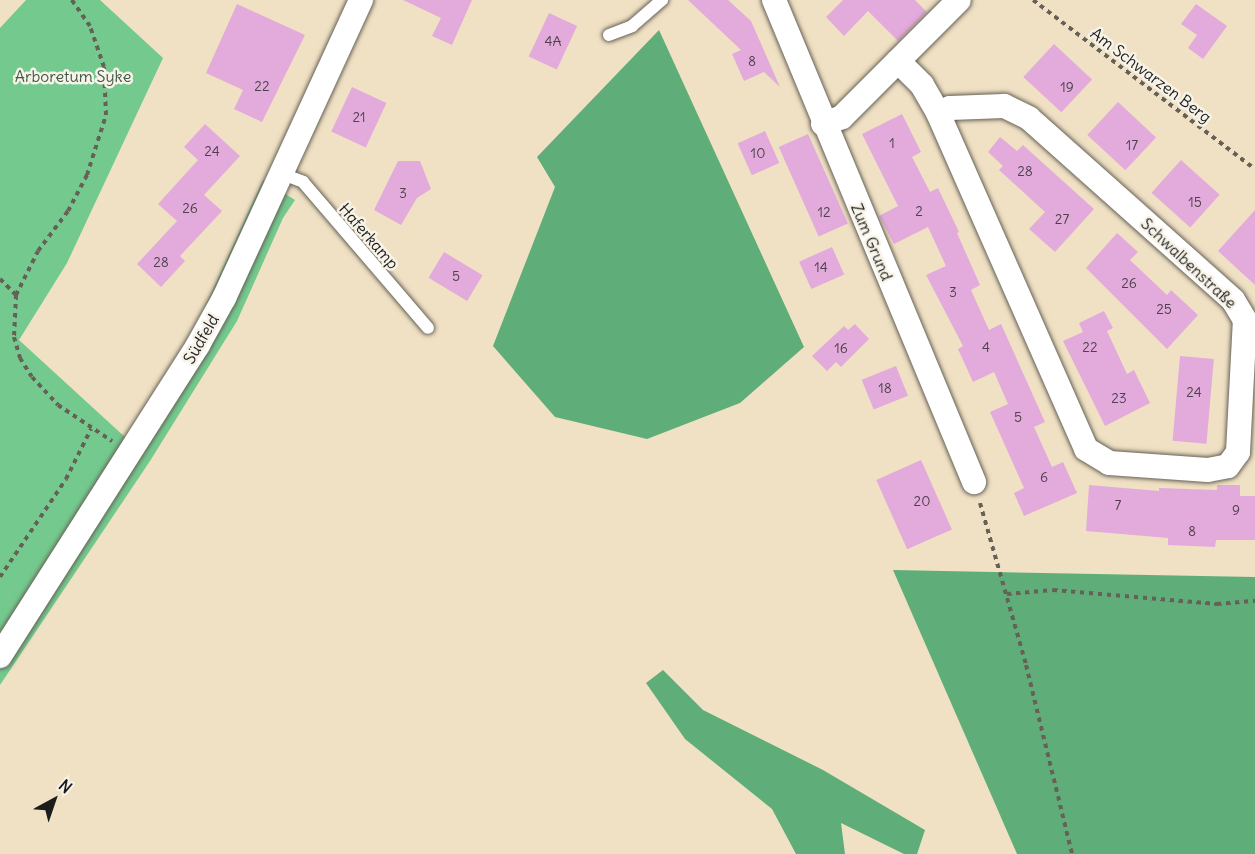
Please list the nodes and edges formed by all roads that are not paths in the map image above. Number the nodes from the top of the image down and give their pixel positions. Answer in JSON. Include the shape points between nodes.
{"nodes":[{"id":1,"x":361,"y":0,"type":"edge"},
{"id":2,"x":662,"y":0,"type":"edge"},
{"id":3,"x":774,"y":0,"type":"edge"},
{"id":4,"x":959,"y":0,"type":"edge"},
{"id":5,"x":609,"y":35,"type":"dead end"},
{"id":6,"x":898,"y":61,"type":"junction"},
{"id":7,"x":938,"y":113,"type":"junction"},
{"id":8,"x":823,"y":124,"type":"junction"},
{"id":9,"x":280,"y":173,"type":"junction"},
{"id":10,"x":428,"y":328,"type":"dead end"},
{"id":11,"x":974,"y":482,"type":"road end"},
{"id":12,"x":0,"y":656,"type":"edge"}],
"edges":[{"from":1,"to":9,"type":"street","name":"Südfeld"},
{"from":2,"to":5,"type":"lane","via":[[632,26]]},
{"from":3,"to":8,"type":"street","name":"Zum Grund"},
{"from":4,"to":6,"type":"street"},
{"from":6,"to":7,"type":"street","name":"Schwalbenstraße","via":[[922,85]]},
{"from":6,"to":8,"type":"street","via":[[842,117]]},
{"from":7,"to":7,"type":"street","name":"Schwalbenstraße","via":[[1086,449],[1109,463],[1208,470],[1228,466],[1238,452],[1245,320],[1233,300],[1029,118],[1004,106],[950,108]]},
{"from":8,"to":11,"type":"street","name":"Zum Grund"},
{"from":9,"to":10,"type":"lane","name":"Haferkamp","via":[[303,182]]},
{"from":9,"to":12,"type":"street","name":"Südfeld","via":[[219,307]]}]}
